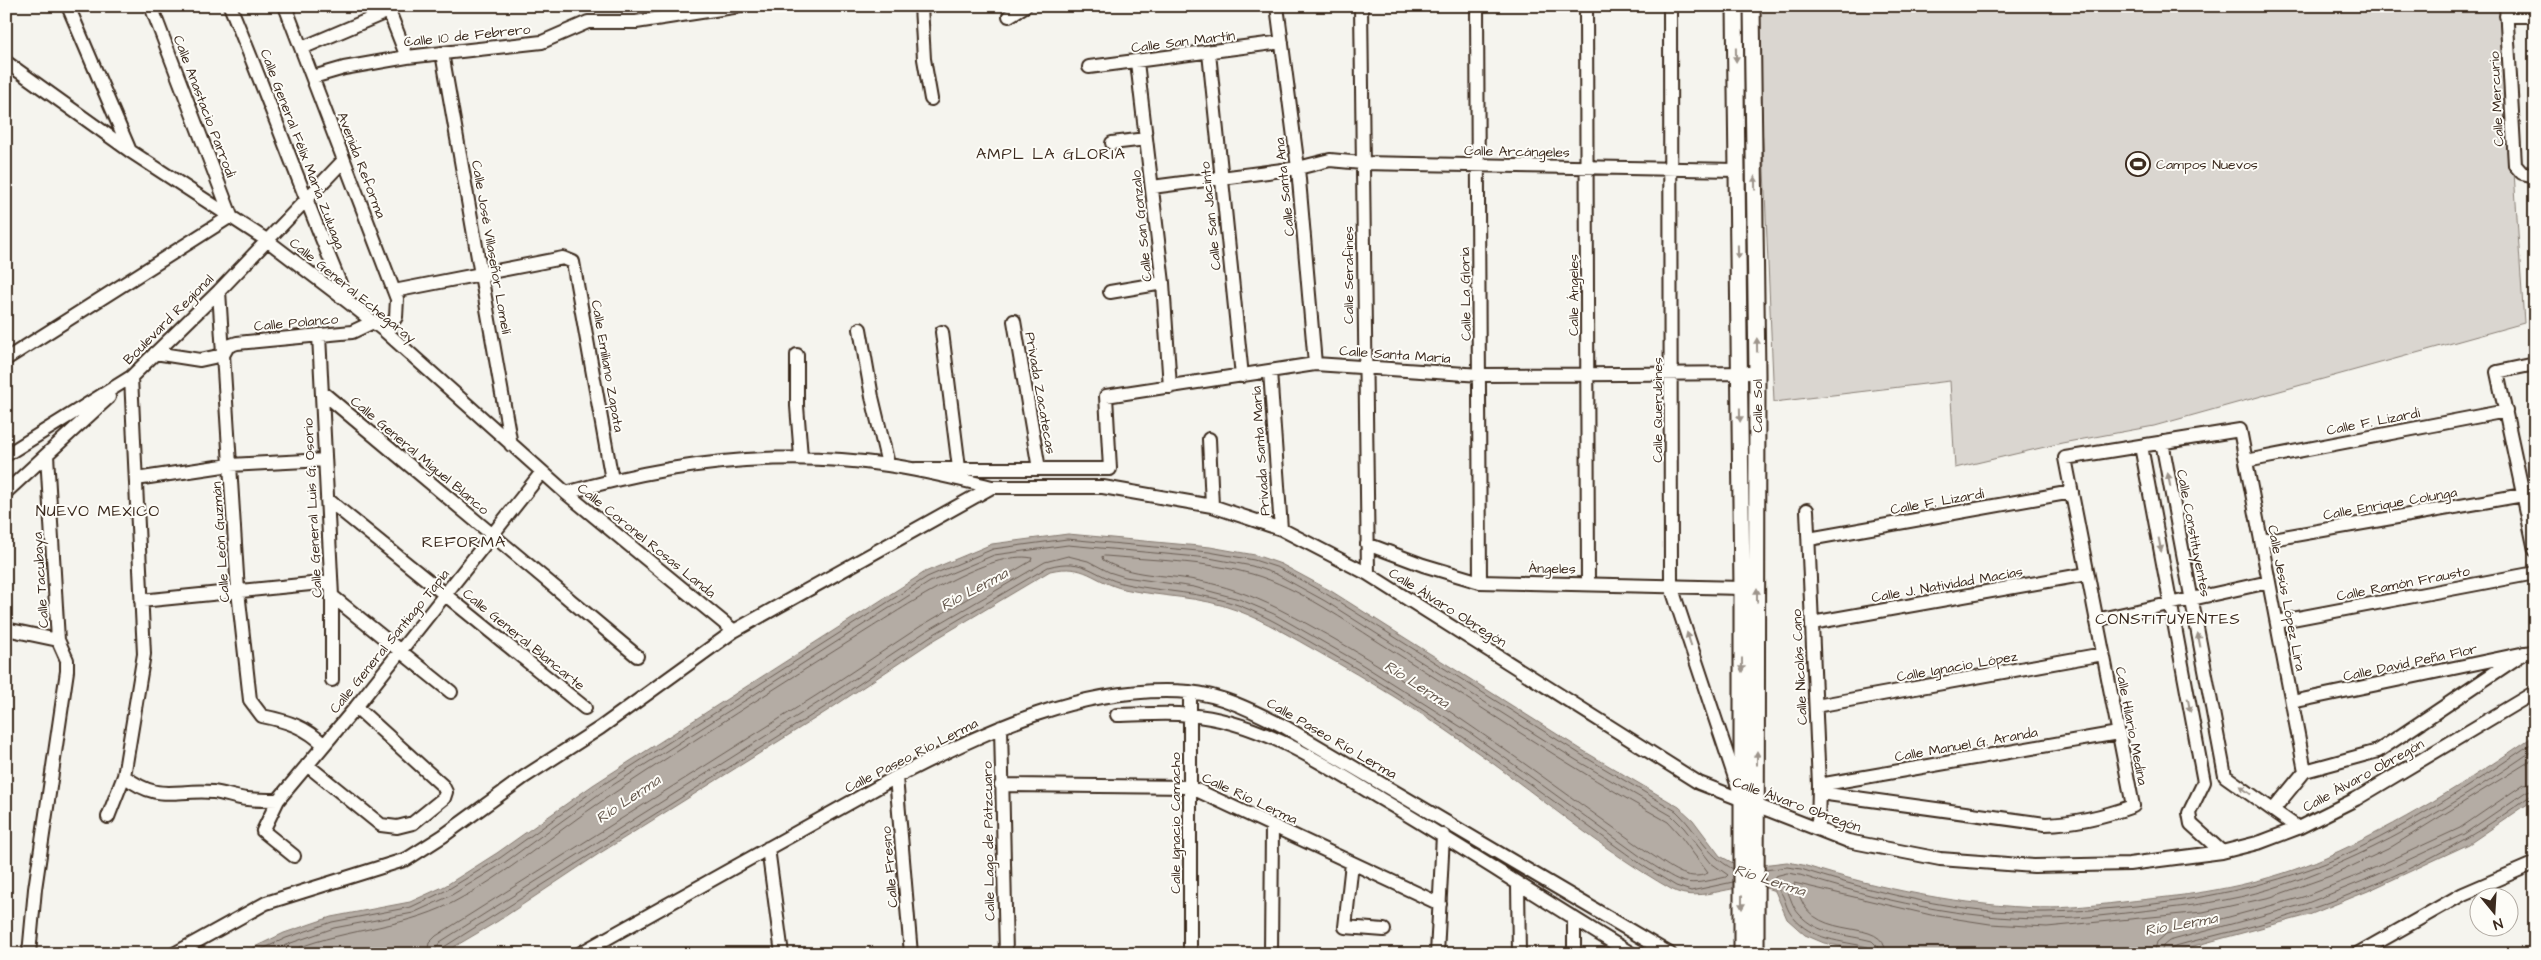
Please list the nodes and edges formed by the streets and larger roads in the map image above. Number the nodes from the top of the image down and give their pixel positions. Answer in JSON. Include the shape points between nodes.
{"nodes":[{"id":1,"x":68,"y":6,"type":"edge"},
{"id":2,"x":151,"y":6,"type":"edge"},
{"id":3,"x":230,"y":6,"type":"edge"},
{"id":4,"x":285,"y":6,"type":"edge"},
{"id":5,"x":740,"y":6,"type":"edge"},
{"id":6,"x":921,"y":6,"type":"edge"},
{"id":7,"x":1025,"y":6,"type":"edge"},
{"id":8,"x":1277,"y":6,"type":"edge"},
{"id":9,"x":1361,"y":6,"type":"edge"},
{"id":10,"x":1477,"y":6,"type":"edge"},
{"id":11,"x":1586,"y":6,"type":"edge"},
{"id":12,"x":1670,"y":6,"type":"edge"},
{"id":13,"x":1735,"y":6,"type":"edge"},
{"id":14,"x":1752,"y":6,"type":"edge"},
{"id":15,"x":388,"y":9,"type":"edge"},
{"id":16,"x":2506,"y":11,"type":"edge"},
{"id":17,"x":1009,"y":16,"type":"dead end"},
{"id":18,"x":2535,"y":16,"type":"edge"},
{"id":19,"x":1282,"y":42,"type":"junction"},
{"id":20,"x":302,"y":48,"type":"junction"},
{"id":21,"x":442,"y":53,"type":"junction"},
{"id":22,"x":1209,"y":53,"type":"junction"},
{"id":23,"x":407,"y":57,"type":"junction"},
{"id":24,"x":6,"y":62,"type":"edge"},
{"id":25,"x":1137,"y":62,"type":"junction"},
{"id":26,"x":1088,"y":68,"type":"dead end"},
{"id":27,"x":313,"y":77,"type":"junction"},
{"id":28,"x":931,"y":99,"type":"dead end"},
{"id":29,"x":1146,"y":139,"type":"junction"},
{"id":30,"x":1112,"y":143,"type":"dead end"},
{"id":31,"x":130,"y":151,"type":"junction"},
{"id":32,"x":344,"y":160,"type":"junction"},
{"id":33,"x":1362,"y":163,"type":"junction"},
{"id":34,"x":1478,"y":166,"type":"junction"},
{"id":35,"x":1588,"y":167,"type":"junction"},
{"id":36,"x":1298,"y":168,"type":"junction"},
{"id":37,"x":1671,"y":169,"type":"junction"},
{"id":38,"x":1737,"y":170,"type":"junction"},
{"id":39,"x":2535,"y":176,"type":"edge"},
{"id":40,"x":1221,"y":178,"type":"junction"},
{"id":41,"x":1152,"y":187,"type":"junction"},
{"id":42,"x":306,"y":201,"type":"junction"},
{"id":43,"x":231,"y":216,"type":"junction"},
{"id":44,"x":268,"y":241,"type":"junction"},
{"id":45,"x":481,"y":273,"type":"junction"},
{"id":46,"x":1163,"y":283,"type":"junction"},
{"id":47,"x":219,"y":291,"type":"junction"},
{"id":48,"x":394,"y":291,"type":"junction"},
{"id":49,"x":1110,"y":292,"type":"dead end"},
{"id":50,"x":348,"y":302,"type":"junction"},
{"id":51,"x":1014,"y":321,"type":"dead end"},
{"id":52,"x":373,"y":322,"type":"junction"},
{"id":53,"x":860,"y":329,"type":"dead end"},
{"id":54,"x":386,"y":332,"type":"junction"},
{"id":55,"x":942,"y":332,"type":"dead end"},
{"id":56,"x":319,"y":335,"type":"junction"},
{"id":57,"x":155,"y":353,"type":"junction"},
{"id":58,"x":224,"y":355,"type":"junction"},
{"id":59,"x":797,"y":355,"type":"dead end"},
{"id":60,"x":6,"y":359,"type":"edge"},
{"id":61,"x":1315,"y":364,"type":"junction"},
{"id":62,"x":2535,"y":364,"type":"edge"},
{"id":63,"x":1364,"y":368,"type":"junction"},
{"id":64,"x":1270,"y":372,"type":"junction"},
{"id":65,"x":1740,"y":373,"type":"junction"},
{"id":66,"x":1757,"y":373,"type":"junction"},
{"id":67,"x":1588,"y":374,"type":"junction"},
{"id":68,"x":1672,"y":374,"type":"junction"},
{"id":69,"x":1481,"y":375,"type":"junction"},
{"id":70,"x":131,"y":376,"type":"junction"},
{"id":71,"x":1242,"y":376,"type":"junction"},
{"id":72,"x":1170,"y":386,"type":"junction"},
{"id":73,"x":322,"y":392,"type":"junction"},
{"id":74,"x":2506,"y":411,"type":"junction"},
{"id":75,"x":1209,"y":439,"type":"dead end"},
{"id":76,"x":2162,"y":442,"type":"junction"},
{"id":77,"x":511,"y":445,"type":"junction"},
{"id":78,"x":2141,"y":446,"type":"junction"},
{"id":79,"x":6,"y":455,"type":"edge"},
{"id":80,"x":47,"y":455,"type":"junction"},
{"id":81,"x":801,"y":457,"type":"junction"},
{"id":82,"x":325,"y":460,"type":"junction"},
{"id":83,"x":2246,"y":461,"type":"junction"},
{"id":84,"x":888,"y":464,"type":"junction"},
{"id":85,"x":230,"y":465,"type":"junction"},
{"id":86,"x":959,"y":468,"type":"junction"},
{"id":87,"x":916,"y":469,"type":"junction"},
{"id":88,"x":1039,"y":469,"type":"junction"},
{"id":89,"x":542,"y":472,"type":"junction"},
{"id":90,"x":136,"y":478,"type":"junction"},
{"id":91,"x":612,"y":480,"type":"junction"},
{"id":92,"x":992,"y":487,"type":"junction"},
{"id":93,"x":6,"y":492,"type":"edge"},
{"id":94,"x":2072,"y":492,"type":"junction"},
{"id":95,"x":566,"y":493,"type":"junction"},
{"id":96,"x":2523,"y":495,"type":"junction"},
{"id":97,"x":327,"y":499,"type":"junction"},
{"id":98,"x":1212,"y":506,"type":"junction"},
{"id":99,"x":1807,"y":510,"type":"dead end"},
{"id":100,"x":1281,"y":529,"type":"junction"},
{"id":101,"x":493,"y":535,"type":"junction"},
{"id":102,"x":1809,"y":539,"type":"junction"},
{"id":103,"x":2261,"y":541,"type":"junction"},
{"id":104,"x":1367,"y":544,"type":"junction"},
{"id":105,"x":2535,"y":550,"type":"edge"},
{"id":106,"x":2535,"y":573,"type":"edge"},
{"id":107,"x":1368,"y":574,"type":"junction"},
{"id":108,"x":2088,"y":574,"type":"junction"},
{"id":109,"x":331,"y":582,"type":"junction"},
{"id":110,"x":1480,"y":582,"type":"junction"},
{"id":111,"x":2269,"y":582,"type":"junction"},
{"id":112,"x":1588,"y":584,"type":"junction"},
{"id":113,"x":1671,"y":586,"type":"junction"},
{"id":114,"x":1742,"y":588,"type":"junction"},
{"id":115,"x":238,"y":591,"type":"junction"},
{"id":116,"x":445,"y":594,"type":"junction"},
{"id":117,"x":332,"y":596,"type":"junction"},
{"id":118,"x":2192,"y":599,"type":"junction"},
{"id":119,"x":142,"y":601,"type":"junction"},
{"id":120,"x":2170,"y":603,"type":"junction"},
{"id":121,"x":2096,"y":620,"type":"junction"},
{"id":122,"x":2277,"y":622,"type":"junction"},
{"id":123,"x":1812,"y":623,"type":"junction"},
{"id":124,"x":6,"y":629,"type":"edge"},
{"id":125,"x":734,"y":631,"type":"junction"},
{"id":126,"x":58,"y":640,"type":"junction"},
{"id":127,"x":401,"y":651,"type":"junction"},
{"id":128,"x":2529,"y":652,"type":"edge"},
{"id":129,"x":2103,"y":654,"type":"junction"},
{"id":130,"x":637,"y":656,"type":"dead end"},
{"id":131,"x":332,"y":680,"type":"dead end"},
{"id":132,"x":451,"y":692,"type":"dead end"},
{"id":133,"x":1190,"y":692,"type":"junction"},
{"id":134,"x":2535,"y":692,"type":"edge"},
{"id":135,"x":2292,"y":702,"type":"junction"},
{"id":136,"x":1816,"y":706,"type":"junction"},
{"id":137,"x":356,"y":707,"type":"junction"},
{"id":138,"x":585,"y":708,"type":"dead end"},
{"id":139,"x":1117,"y":715,"type":"dead end"},
{"id":140,"x":1189,"y":715,"type":"junction"},
{"id":141,"x":1001,"y":727,"type":"junction"},
{"id":142,"x":2118,"y":733,"type":"junction"},
{"id":143,"x":324,"y":745,"type":"junction"},
{"id":144,"x":307,"y":765,"type":"junction"},
{"id":145,"x":2305,"y":771,"type":"junction"},
{"id":146,"x":124,"y":776,"type":"junction"},
{"id":147,"x":2225,"y":776,"type":"junction"},
{"id":148,"x":896,"y":777,"type":"junction"},
{"id":149,"x":2204,"y":782,"type":"junction"},
{"id":150,"x":1001,"y":785,"type":"junction"},
{"id":151,"x":1190,"y":786,"type":"junction"},
{"id":152,"x":1820,"y":789,"type":"junction"},
{"id":153,"x":278,"y":800,"type":"junction"},
{"id":154,"x":1750,"y":804,"type":"junction"},
{"id":155,"x":2273,"y":810,"type":"junction"},
{"id":156,"x":108,"y":817,"type":"dead end"},
{"id":157,"x":1748,"y":820,"type":"junction"},
{"id":158,"x":1272,"y":825,"type":"junction"},
{"id":159,"x":2298,"y":828,"type":"junction"},
{"id":160,"x":1818,"y":829,"type":"junction"},
{"id":161,"x":1443,"y":835,"type":"junction"},
{"id":162,"x":768,"y":848,"type":"junction"},
{"id":163,"x":2222,"y":852,"type":"junction"},
{"id":164,"x":294,"y":856,"type":"dead end"},
{"id":165,"x":1352,"y":863,"type":"junction"},
{"id":166,"x":2535,"y":863,"type":"edge"},
{"id":167,"x":1518,"y":885,"type":"junction"},
{"id":168,"x":1440,"y":904,"type":"junction"},
{"id":169,"x":1574,"y":920,"type":"junction"},
{"id":170,"x":1384,"y":930,"type":"dead end"},
{"id":171,"x":2362,"y":952,"type":"edge"},
{"id":172,"x":29,"y":954,"type":"edge"},
{"id":173,"x":174,"y":954,"type":"edge"},
{"id":174,"x":579,"y":954,"type":"edge"},
{"id":175,"x":782,"y":954,"type":"edge"},
{"id":176,"x":911,"y":954,"type":"edge"},
{"id":177,"x":1006,"y":954,"type":"edge"},
{"id":178,"x":1190,"y":954,"type":"edge"},
{"id":179,"x":1271,"y":954,"type":"edge"},
{"id":180,"x":1436,"y":954,"type":"edge"},
{"id":181,"x":1519,"y":954,"type":"edge"},
{"id":182,"x":1574,"y":954,"type":"edge"},
{"id":183,"x":1632,"y":954,"type":"edge"},
{"id":184,"x":1670,"y":954,"type":"edge"},
{"id":185,"x":1742,"y":954,"type":"edge"},
{"id":186,"x":1756,"y":954,"type":"edge"}],
"edges":[{"from":1,"to":31,"type":"street"},
{"from":2,"to":43,"type":"street","name":"Calle Anastacio Parrodi"},
{"from":3,"to":42,"type":"street","name":"Calle General Félix María Zuluaga"},
{"from":4,"to":20,"type":"street","name":"Avenida Reforma"},
{"from":5,"to":21,"type":"street","name":"Calle 10 de Febrero","via":[[636,22],[588,22],[542,42]]},
{"from":6,"to":28,"type":"street","via":[[924,59]]},
{"from":7,"to":17,"type":"street"},
{"from":8,"to":19,"type":"street","name":"Calle Santa Ana"},
{"from":9,"to":33,"type":"street","name":"Calle Serafines"},
{"from":10,"to":34,"type":"street","name":"Calle La Gloria"},
{"from":11,"to":35,"type":"street","name":"Calle Ángeles"},
{"from":12,"to":37,"type":"street","name":"Calle Querubines"},
{"from":13,"to":38,"type":"street","name":"Calle Sol","one_way":true},
{"from":66,"to":14,"type":"street","name":"Calle Sol","one_way":true},
{"from":15,"to":20,"type":"street"},
{"from":15,"to":23,"type":"street"},
{"from":16,"to":18,"type":"street"},
{"from":16,"to":39,"type":"street","name":"Calle Mercurio","via":[[2515,164],[2522,173]]},
{"from":19,"to":22,"type":"street","name":"Calle San Martín"},
{"from":19,"to":36,"type":"street","name":"Calle Santa Ana"},
{"from":20,"to":27,"type":"street","name":"Avenida Reforma"},
{"from":21,"to":23,"type":"street","name":"Calle 10 de Febrero"},
{"from":21,"to":45,"type":"street","name":"Calle José Villaseñor Lomelí"},
{"from":22,"to":25,"type":"street","name":"Calle San Martín"},
{"from":22,"to":40,"type":"street","name":"Calle San Jacinto"},
{"from":23,"to":27,"type":"street","name":"Calle 10 de Febrero","via":[[352,66]]},
{"from":24,"to":31,"type":"street","name":"Calle General Echegaray"},
{"from":25,"to":26,"type":"street","name":"Calle San Martín"},
{"from":25,"to":29,"type":"street","name":"Calle San Gonzalo"},
{"from":27,"to":32,"type":"street","name":"Avenida Reforma"},
{"from":29,"to":30,"type":"street"},
{"from":29,"to":41,"type":"street","name":"Calle San Gonzalo"},
{"from":31,"to":43,"type":"street","name":"Calle General Echegaray"},
{"from":32,"to":42,"type":"street","name":"Boulevard Regional"},
{"from":32,"to":48,"type":"street","name":"Avenida Reforma"},
{"from":33,"to":34,"type":"street","name":"Calle Arcángeles"},
{"from":33,"to":36,"type":"street","name":"Calle Arcángeles","via":[[1330,160]]},
{"from":33,"to":63,"type":"street","name":"Calle Serafines"},
{"from":34,"to":35,"type":"street","name":"Calle Arcángeles"},
{"from":34,"to":69,"type":"street","name":"Calle La Gloria"},
{"from":35,"to":37,"type":"street","name":"Calle Arcángeles"},
{"from":35,"to":67,"type":"street","name":"Calle Ángeles"},
{"from":36,"to":40,"type":"street","name":"Calle Arcángeles"},
{"from":36,"to":61,"type":"street","name":"Calle Santa Ana"},
{"from":37,"to":38,"type":"street","name":"Calle Arcángeles"},
{"from":37,"to":68,"type":"street","name":"Calle Querubines"},
{"from":38,"to":65,"type":"street","name":"Calle Sol","one_way":true},
{"from":40,"to":41,"type":"street","name":"Calle Arcángeles"},
{"from":40,"to":71,"type":"street","name":"Calle San Jacinto"},
{"from":41,"to":46,"type":"street","name":"Calle San Gonzalo"},
{"from":42,"to":44,"type":"street","name":"Boulevard Regional"},
{"from":42,"to":50,"type":"street","name":"Calle General Félix María Zuluaga"},
{"from":43,"to":44,"type":"street","name":"Calle General Echegaray"},
{"from":43,"to":60,"type":"street"},
{"from":44,"to":47,"type":"street","name":"Boulevard Regional"},
{"from":44,"to":50,"type":"street","name":"Calle General Echegaray"},
{"from":45,"to":48,"type":"street"},
{"from":45,"to":77,"type":"street","name":"Calle José Villaseñor Lomelí"},
{"from":45,"to":91,"type":"street","name":"Calle Emiliano Zapata","via":[[564,258],[571,259],[576,265]]},
{"from":46,"to":49,"type":"street"},
{"from":46,"to":72,"type":"street","name":"Calle San Gonzalo"},
{"from":47,"to":57,"type":"street","name":"Boulevard Regional"},
{"from":47,"to":58,"type":"street","name":"Calle León Guzmán"},
{"from":48,"to":54,"type":"street","name":"Avenida Reforma","via":[[398,313]]},
{"from":50,"to":52,"type":"street","name":"Calle General Echegaray"},
{"from":51,"to":88,"type":"street","name":"Privada Zacatecas"},
{"from":52,"to":54,"type":"street","name":"Calle General Echegaray"},
{"from":52,"to":56,"type":"street","name":"Calle Polanco","via":[[358,331]]},
{"from":53,"to":84,"type":"street"},
{"from":54,"to":77,"type":"street","name":"Calle General Echegaray"},
{"from":55,"to":86,"type":"street"},
{"from":56,"to":58,"type":"street","name":"Calle Polanco","via":[[237,343],[228,346]]},
{"from":56,"to":73,"type":"street","name":"Calle General Luis G. Osorio"},
{"from":57,"to":58,"type":"street","via":[[200,360]]},
{"from":57,"to":70,"type":"street","name":"Boulevard Regional"},
{"from":58,"to":85,"type":"street","name":"Calle León Guzmán"},
{"from":59,"to":81,"type":"street"},
{"from":61,"to":63,"type":"street","name":"Calle Santa María"},
{"from":61,"to":64,"type":"street","name":"Calle Santa María"},
{"from":62,"to":74,"type":"street","via":[[2497,372]]},
{"from":63,"to":69,"type":"street","name":"Calle Santa María"},
{"from":63,"to":104,"type":"street","name":"Calle Serafines"},
{"from":64,"to":71,"type":"street","name":"Calle Santa María"},
{"from":64,"to":100,"type":"street","name":"Privada Santa María"},
{"from":65,"to":66,"type":"street","name":"Calle Santa María"},
{"from":65,"to":68,"type":"street","name":"Calle Santa María"},
{"from":65,"to":114,"type":"street","name":"Calle Sol","one_way":true},
{"from":154,"to":66,"type":"street","name":"Calle Sol","one_way":true},
{"from":67,"to":68,"type":"street","name":"Calle Santa María"},
{"from":67,"to":69,"type":"street","name":"Calle Santa María"},
{"from":67,"to":112,"type":"street","name":"Calle Ángeles"},
{"from":68,"to":113,"type":"street","name":"Calle Querubines"},
{"from":69,"to":110,"type":"street","name":"Calle La Gloria"},
{"from":70,"to":79,"type":"street"},
{"from":70,"to":80,"type":"street","name":"Boulevard Regional"},
{"from":70,"to":90,"type":"street"},
{"from":71,"to":72,"type":"street","name":"Calle Santa María"},
{"from":72,"to":88,"type":"street","name":"Calle Santa María","via":[[1106,396],[1110,469]]},
{"from":73,"to":82,"type":"street","name":"Calle General Luis G. Osorio"},
{"from":73,"to":101,"type":"street","name":"Calle General Miguel Blanco"},
{"from":74,"to":83,"type":"street","name":"Calle F. Lizardi"},
{"from":74,"to":96,"type":"street"},
{"from":75,"to":98,"type":"street"},
{"from":76,"to":78,"type":"street"},
{"from":76,"to":83,"type":"street","name":"Calle Jesús López Lira","via":[[2240,430]]},
{"from":118,"to":76,"type":"street","name":"Calle Constituyentes","one_way":true},
{"from":77,"to":89,"type":"street","name":"Calle General Echegaray"},
{"from":78,"to":94,"type":"street","name":"Calle Hilario Medina","via":[[2065,458]]},
{"from":78,"to":120,"type":"street","one_way":true},
{"from":80,"to":93,"type":"street","name":"Boulevard Regional"},
{"from":80,"to":126,"type":"street","name":"Calle Tacubaya"},
{"from":81,"to":84,"type":"street"},
{"from":81,"to":91,"type":"street","via":[[706,462]]},
{"from":82,"to":85,"type":"street"},
{"from":82,"to":97,"type":"street","name":"Calle General Luis G. Osorio"},
{"from":83,"to":103,"type":"street","name":"Calle Jesús López Lira"},
{"from":84,"to":87,"type":"street"},
{"from":85,"to":90,"type":"street"},
{"from":85,"to":115,"type":"street","name":"Calle León Guzmán"},
{"from":86,"to":87,"type":"street"},
{"from":86,"to":88,"type":"street"},
{"from":87,"to":92,"type":"street"},
{"from":89,"to":95,"type":"street","name":"Calle Coronel Rosas Landa"},
{"from":89,"to":101,"type":"street","name":"Calle General Santiago Tapia"},
{"from":90,"to":119,"type":"street"},
{"from":91,"to":95,"type":"street"},
{"from":92,"to":98,"type":"street","name":"Calle Álvaro Obregón","via":[[1103,487]]},
{"from":92,"to":125,"type":"street"},
{"from":94,"to":102,"type":"street","name":"Calle F. Lizardi"},
{"from":94,"to":108,"type":"street","name":"Calle Hilario Medina"},
{"from":95,"to":125,"type":"street","name":"Calle Coronel Rosas Landa"},
{"from":96,"to":103,"type":"street","name":"Calle Enrique Colunga"},
{"from":96,"to":105,"type":"street"},
{"from":97,"to":109,"type":"street","name":"Calle General Luis G. Osorio"},
{"from":97,"to":116,"type":"street","name":"Calle General Blancarte"},
{"from":98,"to":100,"type":"street","name":"Calle Álvaro Obregón"},
{"from":99,"to":102,"type":"street","name":"Calle Nicolás Cano"},
{"from":100,"to":107,"type":"street","name":"Calle Álvaro Obregón"},
{"from":101,"to":116,"type":"street","name":"Calle General Santiago Tapia"},
{"from":101,"to":130,"type":"street","name":"Calle General Miguel Blanco"},
{"from":102,"to":123,"type":"street","name":"Calle Nicolás Cano"},
{"from":103,"to":111,"type":"street","name":"Calle Jesús López Lira"},
{"from":104,"to":107,"type":"street","name":"Calle Serafines"},
{"from":104,"to":110,"type":"street","name":"Ángeles"},
{"from":106,"to":122,"type":"street","name":"Calle Ramón Frausto"},
{"from":107,"to":154,"type":"street","name":"Calle Álvaro Obregón","via":[[1699,783]]},
{"from":108,"to":121,"type":"street","name":"Calle Hilario Medina"},
{"from":108,"to":123,"type":"street","name":"Calle J. Natividad Macías"},
{"from":109,"to":115,"type":"street"},
{"from":109,"to":117,"type":"street","name":"Calle General Luis G. Osorio"},
{"from":110,"to":112,"type":"street","name":"Ángeles"},
{"from":111,"to":118,"type":"street"},
{"from":111,"to":122,"type":"street","name":"Calle Jesús López Lira"},
{"from":112,"to":113,"type":"street","name":"Ángeles"},
{"from":113,"to":114,"type":"street","name":"Ángeles"},
{"from":154,"to":113,"type":"street","name":"Calle Querubines","one_way":true},
{"from":114,"to":154,"type":"street","name":"Calle Sol","one_way":true},
{"from":115,"to":119,"type":"street"},
{"from":115,"to":143,"type":"street","name":"Calle León Guzmán","via":[[250,700],[262,716],[284,720],[310,732]]},
{"from":116,"to":127,"type":"street","name":"Calle General Santiago Tapia"},
{"from":116,"to":138,"type":"street","name":"Calle General Blancarte"},
{"from":117,"to":127,"type":"street"},
{"from":117,"to":131,"type":"street","name":"Calle General Luis G. Osorio"},
{"from":118,"to":120,"type":"street"},
{"from":147,"to":118,"type":"street","name":"Calle Constituyentes","one_way":true},
{"from":119,"to":146,"type":"street","via":[[144,654]]},
{"from":120,"to":121,"type":"street"},
{"from":120,"to":149,"type":"street","one_way":true},
{"from":121,"to":129,"type":"street","name":"Calle Hilario Medina"},
{"from":122,"to":135,"type":"street","name":"Calle Jesús López Lira"},
{"from":123,"to":136,"type":"street","name":"Calle Nicolás Cano"},
{"from":124,"to":126,"type":"street"},
{"from":125,"to":173,"type":"street","via":[[600,728],[407,859],[266,903]]},
{"from":126,"to":172,"type":"street","name":"Calle Tacubaya","via":[[67,660],[67,671],[34,889]]},
{"from":127,"to":132,"type":"street"},
{"from":127,"to":137,"type":"street","name":"Calle General Santiago Tapia"},
{"from":128,"to":135,"type":"street","name":"Calle David Peña Flor"},
{"from":128,"to":145,"type":"street","via":[[2378,751]]},
{"from":129,"to":136,"type":"street","name":"Calle Ignacio López"},
{"from":129,"to":142,"type":"street","name":"Calle Hilario Medina"},
{"from":133,"to":140,"type":"street","name":"Calle Ignacio Camacho"},
{"from":133,"to":141,"type":"street","name":"Calle Paseo Río Lerma","via":[[1109,694]]},
{"from":133,"to":184,"type":"street","name":"Calle Paseo Río Lerma","via":[[1239,705],[1285,727]]},
{"from":134,"to":159,"type":"street","name":"Calle Álvaro Obregón","via":[[2356,799]]},
{"from":135,"to":145,"type":"street","name":"Calle Jesús López Lira"},
{"from":136,"to":152,"type":"street","name":"Calle Nicolás Cano"},
{"from":137,"to":143,"type":"street","name":"Calle General Santiago Tapia"},
{"from":137,"to":144,"type":"street","via":[[443,786],[444,798],[413,823],[397,828],[381,825]]},
{"from":139,"to":140,"type":"street"},
{"from":140,"to":151,"type":"street","name":"Calle Ignacio Camacho"},
{"from":140,"to":161,"type":"street","via":[[1271,737],[1308,755]]},
{"from":141,"to":148,"type":"street","name":"Calle Paseo Río Lerma"},
{"from":141,"to":150,"type":"street","name":"Calle Lago de Pátzcuaro"},
{"from":142,"to":152,"type":"street","name":"Calle Manuel G. Aranda"},
{"from":142,"to":152,"type":"street","name":"Calle Hilario Medina","via":[[2132,806],[2104,817],[2075,823],[2045,824]]},
{"from":143,"to":144,"type":"street","name":"Calle General Santiago Tapia"},
{"from":144,"to":153,"type":"street","name":"Calle General Santiago Tapia"},
{"from":145,"to":155,"type":"street"},
{"from":146,"to":153,"type":"street","via":[[141,789],[161,794],[214,792],[246,799]]},
{"from":146,"to":156,"type":"street"},
{"from":147,"to":149,"type":"street"},
{"from":155,"to":147,"type":"street","one_way":true},
{"from":148,"to":162,"type":"street","name":"Calle Paseo Río Lerma"},
{"from":148,"to":176,"type":"street","name":"Calle Fresno"},
{"from":149,"to":163,"type":"street","via":[[2189,813],[2191,824]]},
{"from":150,"to":151,"type":"street","name":"Calle Río Lerma"},
{"from":150,"to":177,"type":"street","name":"Calle Lago de Pátzcuaro"},
{"from":151,"to":158,"type":"street","name":"Calle Río Lerma"},
{"from":151,"to":178,"type":"street","name":"Calle Ignacio Camacho"},
{"from":152,"to":160,"type":"street","name":"Calle Nicolás Cano"},
{"from":153,"to":164,"type":"street","name":"Calle General Santiago Tapia","via":[[263,831]]},
{"from":154,"to":157,"type":"street"},
{"from":154,"to":160,"type":"street","name":"Calle Álvaro Obregón"},
{"from":155,"to":159,"type":"street"},
{"from":157,"to":185,"type":"street","one_way":true},
{"from":157,"to":186,"type":"street"},
{"from":158,"to":165,"type":"street","name":"Calle Río Lerma"},
{"from":158,"to":179,"type":"street"},
{"from":159,"to":163,"type":"street","name":"Calle Álvaro Obregón"},
{"from":160,"to":163,"type":"street","name":"Calle Álvaro Obregón","via":[[1848,841],[1940,858],[2034,866],[2129,864]]},
{"from":161,"to":167,"type":"street"},
{"from":161,"to":168,"type":"street"},
{"from":162,"to":174,"type":"street","name":"Calle Paseo Río Lerma"},
{"from":162,"to":175,"type":"street"},
{"from":165,"to":168,"type":"street","name":"Calle Río Lerma"},
{"from":165,"to":170,"type":"street","via":[[1345,927]]},
{"from":166,"to":171,"type":"street","via":[[2463,894]]},
{"from":167,"to":169,"type":"street"},
{"from":167,"to":181,"type":"street"},
{"from":168,"to":180,"type":"street"},
{"from":169,"to":182,"type":"street"},
{"from":169,"to":183,"type":"street"}]}
